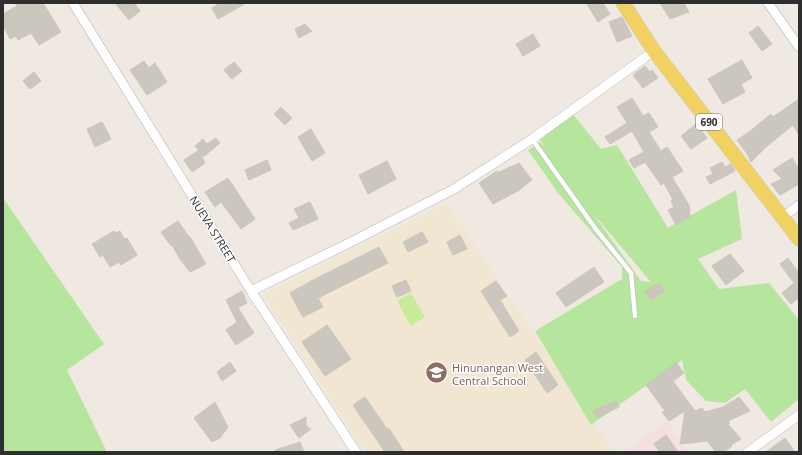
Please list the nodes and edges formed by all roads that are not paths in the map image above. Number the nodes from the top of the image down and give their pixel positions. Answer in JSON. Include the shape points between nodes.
{"nodes":[{"id":1,"x":72,"y":3,"type":"edge"},
{"id":2,"x":623,"y":3,"type":"edge"},
{"id":3,"x":768,"y":3,"type":"edge"},
{"id":4,"x":799,"y":47,"type":"edge"},
{"id":5,"x":654,"y":51,"type":"junction"},
{"id":6,"x":532,"y":139,"type":"junction"},
{"id":7,"x":799,"y":205,"type":"edge"},
{"id":8,"x":783,"y":217,"type":"junction"},
{"id":9,"x":799,"y":239,"type":"edge"},
{"id":10,"x":251,"y":291,"type":"junction"},
{"id":11,"x":636,"y":316,"type":"dead end"},
{"id":12,"x":799,"y":416,"type":"edge"},
{"id":13,"x":753,"y":451,"type":"edge"},
{"id":14,"x":356,"y":452,"type":"edge"}],
"edges":[{"from":1,"to":10,"type":"street","name":"NUEVA STREET"},
{"from":2,"to":5,"type":"main road","number":"690"},
{"from":3,"to":4,"type":"street"},
{"from":5,"to":6,"type":"street"},
{"from":5,"to":8,"type":"main road","number":"690"},
{"from":6,"to":10,"type":"street","via":[[454,189]]},
{"from":6,"to":11,"type":"lane","via":[[595,228],[631,273]]},
{"from":7,"to":8,"type":"street"},
{"from":8,"to":9,"type":"main road","number":"690"},
{"from":10,"to":14,"type":"street","name":"NUEVA STREET"},
{"from":12,"to":13,"type":"street"}]}
